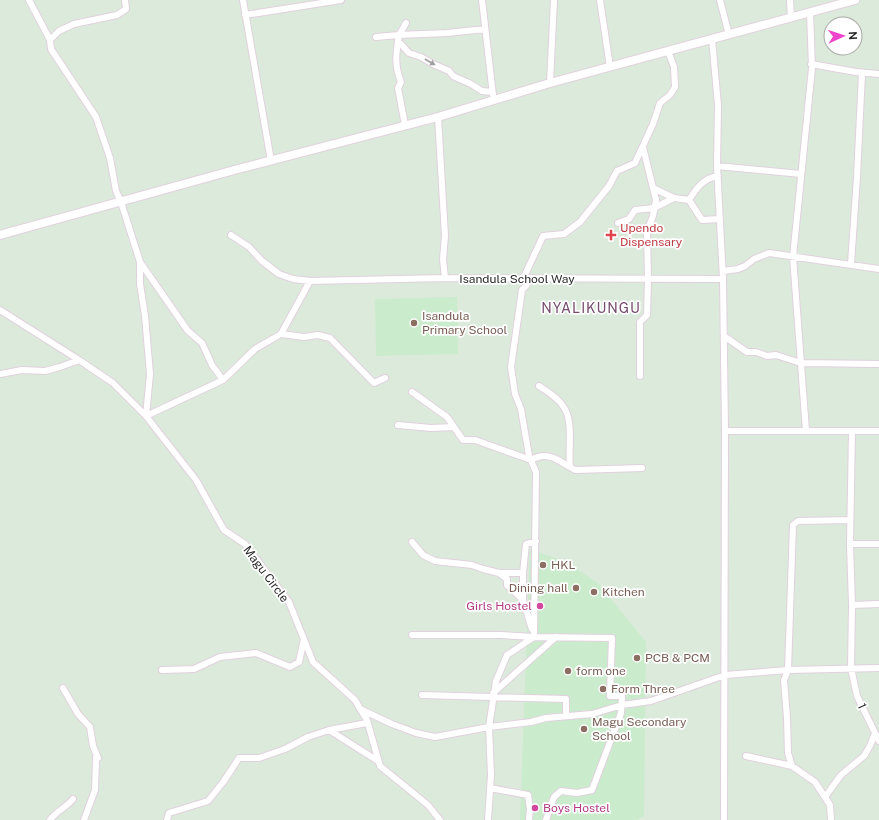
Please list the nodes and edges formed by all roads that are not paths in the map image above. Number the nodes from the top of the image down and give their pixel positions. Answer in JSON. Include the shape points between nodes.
{"nodes":[{"id":1,"x":30,"y":0,"type":"edge"},
{"id":2,"x":124,"y":0,"type":"edge"},
{"id":3,"x":243,"y":0,"type":"edge"},
{"id":4,"x":291,"y":0,"type":"edge"},
{"id":5,"x":341,"y":0,"type":"edge"},
{"id":6,"x":482,"y":0,"type":"edge"},
{"id":7,"x":554,"y":0,"type":"edge"},
{"id":8,"x":600,"y":0,"type":"edge"},
{"id":9,"x":720,"y":0,"type":"edge"},
{"id":10,"x":790,"y":0,"type":"edge"},
{"id":11,"x":855,"y":0,"type":"edge"},
{"id":12,"x":292,"y":8,"type":"junction"},
{"id":13,"x":810,"y":12,"type":"junction"},
{"id":14,"x":245,"y":15,"type":"junction"},
{"id":15,"x":791,"y":18,"type":"junction"},
{"id":16,"x":406,"y":23,"type":"dead end"},
{"id":17,"x":485,"y":29,"type":"junction"},
{"id":18,"x":728,"y":35,"type":"junction"},
{"id":19,"x":376,"y":37,"type":"dead end"},
{"id":20,"x":398,"y":38,"type":"junction"},
{"id":21,"x":712,"y":39,"type":"junction"},
{"id":22,"x":50,"y":40,"type":"junction"},
{"id":23,"x":668,"y":51,"type":"junction"},
{"id":24,"x":811,"y":64,"type":"junction"},
{"id":25,"x":610,"y":67,"type":"junction"},
{"id":26,"x":862,"y":73,"type":"junction"},
{"id":27,"x":879,"y":74,"type":"edge"},
{"id":28,"x":550,"y":83,"type":"junction"},
{"id":29,"x":493,"y":96,"type":"junction"},
{"id":30,"x":438,"y":117,"type":"junction"},
{"id":31,"x":405,"y":125,"type":"junction"},
{"id":32,"x":643,"y":147,"type":"junction"},
{"id":33,"x":271,"y":160,"type":"junction"},
{"id":34,"x":717,"y":166,"type":"junction"},
{"id":35,"x":801,"y":174,"type":"junction"},
{"id":36,"x":718,"y":176,"type":"junction"},
{"id":37,"x":653,"y":188,"type":"junction"},
{"id":38,"x":674,"y":198,"type":"junction"},
{"id":39,"x":689,"y":200,"type":"junction"},
{"id":40,"x":121,"y":202,"type":"junction"},
{"id":41,"x":654,"y":208,"type":"junction"},
{"id":42,"x":720,"y":219,"type":"junction"},
{"id":43,"x":618,"y":223,"type":"dead end"},
{"id":44,"x":0,"y":235,"type":"edge"},
{"id":45,"x":231,"y":235,"type":"dead end"},
{"id":46,"x":793,"y":257,"type":"junction"},
{"id":47,"x":140,"y":262,"type":"junction"},
{"id":48,"x":851,"y":264,"type":"junction"},
{"id":49,"x":879,"y":269,"type":"edge"},
{"id":50,"x":723,"y":271,"type":"junction"},
{"id":51,"x":445,"y":278,"type":"junction"},
{"id":52,"x":523,"y":279,"type":"junction"},
{"id":53,"x":532,"y":279,"type":"junction"},
{"id":54,"x":648,"y":279,"type":"junction"},
{"id":55,"x":723,"y":279,"type":"junction"},
{"id":56,"x":310,"y":281,"type":"junction"},
{"id":57,"x":0,"y":310,"type":"edge"},
{"id":58,"x":281,"y":334,"type":"junction"},
{"id":59,"x":724,"y":336,"type":"junction"},
{"id":60,"x":79,"y":360,"type":"junction"},
{"id":61,"x":801,"y":363,"type":"junction"},
{"id":62,"x":879,"y":364,"type":"edge"},
{"id":63,"x":0,"y":374,"type":"edge"},
{"id":64,"x":640,"y":376,"type":"dead end"},
{"id":65,"x":386,"y":378,"type":"dead end"},
{"id":66,"x":223,"y":380,"type":"junction"},
{"id":67,"x":539,"y":386,"type":"dead end"},
{"id":68,"x":412,"y":392,"type":"dead end"},
{"id":69,"x":146,"y":416,"type":"junction"},
{"id":70,"x":398,"y":425,"type":"dead end"},
{"id":71,"x":454,"y":427,"type":"junction"},
{"id":72,"x":725,"y":431,"type":"junction"},
{"id":73,"x":806,"y":431,"type":"junction"},
{"id":74,"x":852,"y":431,"type":"junction"},
{"id":75,"x":879,"y":431,"type":"edge"},
{"id":76,"x":531,"y":460,"type":"junction"},
{"id":77,"x":570,"y":467,"type":"junction"},
{"id":78,"x":642,"y":468,"type":"dead end"},
{"id":79,"x":850,"y":520,"type":"junction"},
{"id":80,"x":536,"y":541,"type":"junction"},
{"id":81,"x":412,"y":542,"type":"dead end"},
{"id":82,"x":850,"y":544,"type":"junction"},
{"id":83,"x":879,"y":544,"type":"edge"},
{"id":84,"x":499,"y":573,"type":"junction"},
{"id":85,"x":523,"y":573,"type":"junction"},
{"id":86,"x":523,"y":600,"type":"junction"},
{"id":87,"x":879,"y":604,"type":"edge"},
{"id":88,"x":852,"y":605,"type":"junction"},
{"id":89,"x":412,"y":635,"type":"dead end"},
{"id":90,"x":534,"y":637,"type":"junction"},
{"id":91,"x":556,"y":637,"type":"junction"},
{"id":92,"x":304,"y":639,"type":"junction"},
{"id":93,"x":851,"y":668,"type":"junction"},
{"id":94,"x":879,"y":668,"type":"edge"},
{"id":95,"x":162,"y":670,"type":"dead end"},
{"id":96,"x":788,"y":670,"type":"junction"},
{"id":97,"x":725,"y":675,"type":"junction"},
{"id":98,"x":63,"y":688,"type":"dead end"},
{"id":99,"x":422,"y":695,"type":"dead end"},
{"id":100,"x":493,"y":695,"type":"junction"},
{"id":101,"x":622,"y":705,"type":"junction"},
{"id":102,"x":360,"y":709,"type":"junction"},
{"id":103,"x":566,"y":716,"type":"junction"},
{"id":104,"x":367,"y":723,"type":"junction"},
{"id":105,"x":489,"y":727,"type":"junction"},
{"id":106,"x":329,"y":730,"type":"junction"},
{"id":107,"x":875,"y":733,"type":"junction"},
{"id":108,"x":879,"y":741,"type":"edge"},
{"id":109,"x":746,"y":756,"type":"dead end"},
{"id":110,"x":378,"y":761,"type":"junction"},
{"id":111,"x":792,"y":766,"type":"junction"},
{"id":112,"x":490,"y":788,"type":"junction"},
{"id":113,"x":826,"y":797,"type":"junction"},
{"id":114,"x":73,"y":799,"type":"dead end"},
{"id":115,"x":50,"y":820,"type":"edge"},
{"id":116,"x":84,"y":820,"type":"edge"},
{"id":117,"x":167,"y":820,"type":"edge"},
{"id":118,"x":440,"y":820,"type":"edge"},
{"id":119,"x":488,"y":820,"type":"edge"},
{"id":120,"x":529,"y":820,"type":"edge"},
{"id":121,"x":546,"y":820,"type":"edge"},
{"id":122,"x":724,"y":820,"type":"edge"},
{"id":123,"x":831,"y":820,"type":"edge"}],
"edges":[{"from":1,"to":22,"type":"street"},
{"from":2,"to":22,"type":"street","via":[[126,9],[118,15],[74,24]]},
{"from":3,"to":14,"type":"street"},
{"from":4,"to":12,"type":"street"},
{"from":5,"to":12,"type":"street"},
{"from":6,"to":17,"type":"street"},
{"from":7,"to":28,"type":"street"},
{"from":8,"to":25,"type":"street"},
{"from":9,"to":18,"type":"street"},
{"from":10,"to":15,"type":"street"},
{"from":11,"to":13,"type":"main road"},
{"from":12,"to":14,"type":"street"},
{"from":13,"to":15,"type":"main road"},
{"from":13,"to":24,"type":"street"},
{"from":14,"to":33,"type":"street"},
{"from":15,"to":18,"type":"main road"},
{"from":16,"to":20,"type":"street"},
{"from":17,"to":20,"type":"street"},
{"from":17,"to":29,"type":"street"},
{"from":18,"to":21,"type":"main road"},
{"from":19,"to":20,"type":"street"},
{"from":20,"to":29,"type":"street","one_way":true,"via":[[409,53],[449,71],[453,76]]},
{"from":20,"to":31,"type":"street","via":[[397,71],[401,82],[398,88]]},
{"from":21,"to":23,"type":"main road"},
{"from":21,"to":34,"type":"street","via":[[718,105]]},
{"from":22,"to":40,"type":"street","via":[[51,48],[96,117]]},
{"from":23,"to":25,"type":"main road"},
{"from":23,"to":32,"type":"street","via":[[674,67],[675,87],[660,103]]},
{"from":24,"to":26,"type":"street"},
{"from":24,"to":35,"type":"street"},
{"from":25,"to":28,"type":"main road"},
{"from":26,"to":27,"type":"street"},
{"from":26,"to":48,"type":"street"},
{"from":28,"to":29,"type":"main road"},
{"from":29,"to":30,"type":"main road"},
{"from":30,"to":31,"type":"main road"},
{"from":30,"to":51,"type":"street"},
{"from":31,"to":33,"type":"main road"},
{"from":32,"to":37,"type":"street"},
{"from":32,"to":52,"type":"street","via":[[635,164],[617,171],[609,186],[580,222],[564,234],[543,236]]},
{"from":33,"to":40,"type":"main road"},
{"from":34,"to":35,"type":"street"},
{"from":34,"to":36,"type":"street"},
{"from":35,"to":46,"type":"street"},
{"from":36,"to":39,"type":"street","via":[[711,177],[699,185]]},
{"from":36,"to":42,"type":"street"},
{"from":37,"to":38,"type":"street"},
{"from":37,"to":41,"type":"street","via":[[656,200]]},
{"from":38,"to":39,"type":"street"},
{"from":38,"to":41,"type":"street"},
{"from":39,"to":42,"type":"street","via":[[702,220]]},
{"from":40,"to":44,"type":"main road"},
{"from":40,"to":47,"type":"street"},
{"from":41,"to":43,"type":"street","via":[[635,210],[629,219]]},
{"from":41,"to":54,"type":"street","via":[[647,231]]},
{"from":42,"to":50,"type":"street"},
{"from":45,"to":56,"type":"street","name":"Isandula School Way","via":[[280,274]]},
{"from":46,"to":48,"type":"street"},
{"from":46,"to":50,"type":"street","via":[[769,253],[738,269]]},
{"from":46,"to":61,"type":"street"},
{"from":47,"to":66,"type":"street","via":[[188,332],[202,343],[212,365]]},
{"from":47,"to":69,"type":"street","via":[[150,374]]},
{"from":48,"to":49,"type":"street"},
{"from":50,"to":55,"type":"street"},
{"from":51,"to":52,"type":"street","name":"Isandula School Way"},
{"from":51,"to":56,"type":"street","name":"Isandula School Way"},
{"from":52,"to":53,"type":"street","name":"Isandula School Way"},
{"from":53,"to":54,"type":"street","name":"Isandula School Way"},
{"from":53,"to":76,"type":"street","via":[[522,290],[511,367]]},
{"from":54,"to":55,"type":"street","name":"Isandula School Way"},
{"from":54,"to":64,"type":"street","via":[[646,315],[640,322]]},
{"from":55,"to":59,"type":"street"},
{"from":56,"to":58,"type":"street"},
{"from":57,"to":60,"type":"street","name":"Magu Circle"},
{"from":58,"to":65,"type":"street","via":[[304,337],[318,335],[330,338],[374,384]]},
{"from":58,"to":66,"type":"street","via":[[255,348]]},
{"from":59,"to":61,"type":"street","via":[[747,352],[766,356],[776,355]]},
{"from":59,"to":72,"type":"street"},
{"from":60,"to":63,"type":"street","via":[[45,371],[22,370]]},
{"from":60,"to":69,"type":"street","name":"Magu Circle","via":[[113,383]]},
{"from":61,"to":62,"type":"street"},
{"from":61,"to":73,"type":"street"},
{"from":66,"to":69,"type":"street"},
{"from":67,"to":77,"type":"street","via":[[564,406],[569,420]]},
{"from":68,"to":71,"type":"street","via":[[447,417]]},
{"from":69,"to":92,"type":"street","name":"Magu Circle","via":[[196,480],[224,530],[245,544],[289,602]]},
{"from":70,"to":71,"type":"street"},
{"from":71,"to":76,"type":"street","via":[[463,440],[475,440]]},
{"from":72,"to":73,"type":"street"},
{"from":72,"to":97,"type":"street"},
{"from":73,"to":74,"type":"street"},
{"from":74,"to":75,"type":"street"},
{"from":74,"to":79,"type":"street","name":"1"},
{"from":76,"to":77,"type":"street","via":[[538,456],[549,456]]},
{"from":76,"to":80,"type":"street","via":[[536,472]]},
{"from":77,"to":78,"type":"street","via":[[583,471]]},
{"from":79,"to":82,"type":"street","name":"1"},
{"from":79,"to":96,"type":"street","via":[[798,521],[793,525]]},
{"from":80,"to":85,"type":"street","via":[[526,544]]},
{"from":80,"to":90,"type":"street"},
{"from":81,"to":84,"type":"street","via":[[423,555],[435,561],[472,565]]},
{"from":82,"to":83,"type":"street"},
{"from":82,"to":88,"type":"street","name":"1"},
{"from":84,"to":85,"type":"street"},
{"from":84,"to":86,"type":"street"},
{"from":85,"to":86,"type":"street"},
{"from":86,"to":90,"type":"street"},
{"from":87,"to":88,"type":"street"},
{"from":88,"to":93,"type":"street","name":"1"},
{"from":89,"to":90,"type":"street"},
{"from":90,"to":91,"type":"street"},
{"from":90,"to":100,"type":"street","via":[[507,655]]},
{"from":91,"to":100,"type":"street"},
{"from":91,"to":101,"type":"street","via":[[612,638],[610,696],[622,696]]},
{"from":92,"to":95,"type":"street","via":[[299,662],[290,667],[256,653],[220,656],[194,669]]},
{"from":92,"to":102,"type":"street","name":"Magu Circle","via":[[313,662],[355,700]]},
{"from":93,"to":94,"type":"street"},
{"from":93,"to":96,"type":"street"},
{"from":93,"to":107,"type":"street","name":"1","via":[[857,696]]},
{"from":96,"to":97,"type":"street"},
{"from":96,"to":111,"type":"street","via":[[784,680],[788,753]]},
{"from":97,"to":101,"type":"street","via":[[651,701]]},
{"from":97,"to":122,"type":"street"},
{"from":98,"to":116,"type":"street","via":[[78,714],[90,727],[97,758],[95,790]]},
{"from":99,"to":100,"type":"street"},
{"from":100,"to":103,"type":"street","via":[[566,700]]},
{"from":100,"to":105,"type":"street"},
{"from":101,"to":103,"type":"street","via":[[592,714]]},
{"from":101,"to":121,"type":"street","via":[[592,790],[577,793],[560,791],[554,797]]},
{"from":102,"to":104,"type":"street","name":"Magu Circle"},
{"from":102,"to":105,"type":"street","via":[[416,733],[435,737]]},
{"from":103,"to":105,"type":"street"},
{"from":104,"to":106,"type":"street"},
{"from":104,"to":110,"type":"street","name":"Magu Circle"},
{"from":105,"to":112,"type":"street"},
{"from":106,"to":110,"type":"street"},
{"from":106,"to":117,"type":"street","via":[[259,758],[239,758],[208,801],[169,813]]},
{"from":107,"to":108,"type":"street","name":"1"},
{"from":107,"to":113,"type":"street","via":[[864,756],[840,775]]},
{"from":109,"to":111,"type":"street"},
{"from":110,"to":118,"type":"street","name":"Magu Circle","via":[[380,766],[428,805]]},
{"from":111,"to":113,"type":"street","via":[[816,782]]},
{"from":112,"to":119,"type":"street"},
{"from":112,"to":120,"type":"street","via":[[528,795]]},
{"from":113,"to":123,"type":"street","via":[[830,805]]},
{"from":114,"to":115,"type":"street"}]}
